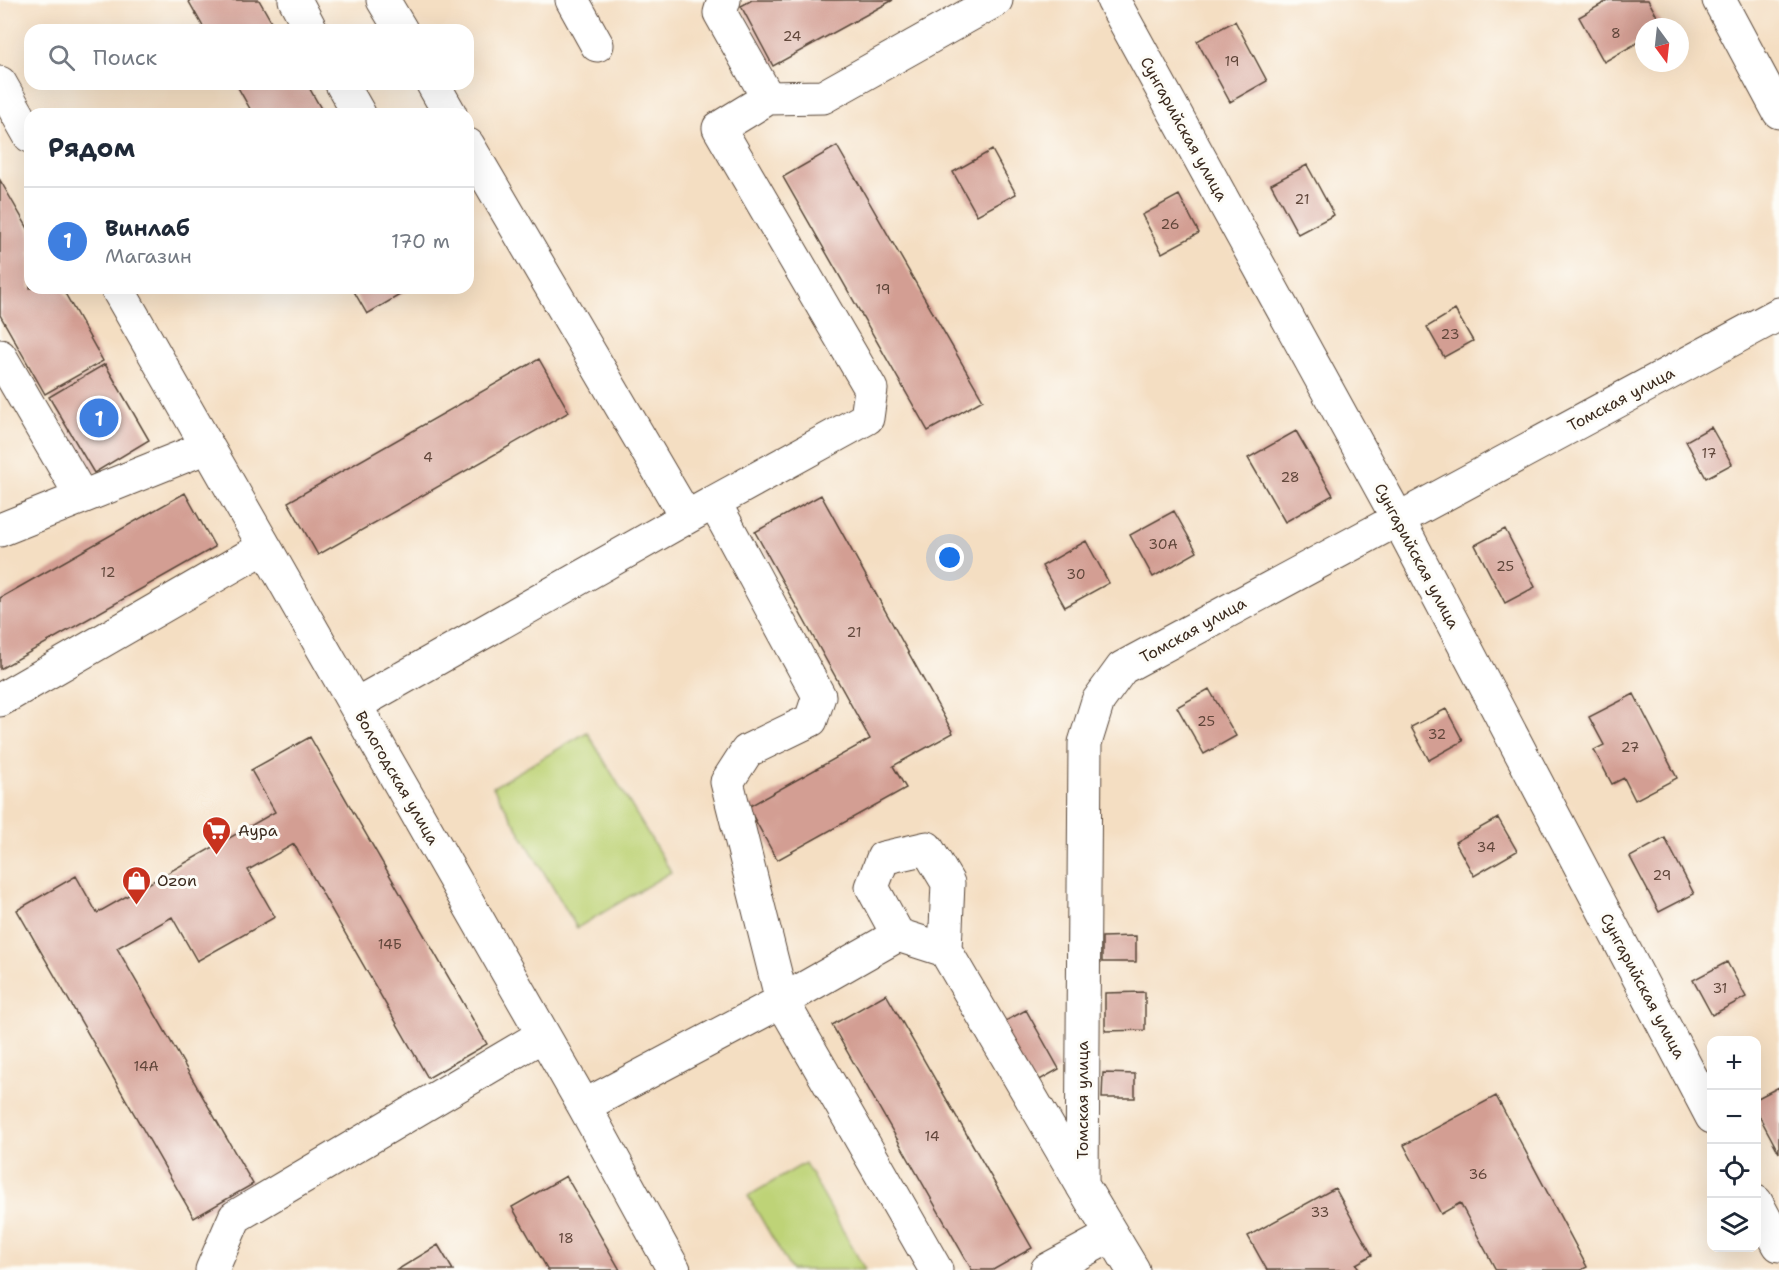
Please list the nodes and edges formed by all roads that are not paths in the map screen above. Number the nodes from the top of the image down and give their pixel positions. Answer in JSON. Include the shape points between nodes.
{"nodes":[{"id":1,"x":295,"y":0,"type":"edge"},
{"id":2,"x":383,"y":0,"type":"edge"},
{"id":3,"x":572,"y":0,"type":"edge"},
{"id":4,"x":724,"y":0,"type":"edge"},
{"id":5,"x":996,"y":0,"type":"edge"},
{"id":6,"x":1113,"y":0,"type":"edge"},
{"id":7,"x":1719,"y":0,"type":"edge"},
{"id":8,"x":308,"y":24,"type":"edge"},
{"id":9,"x":397,"y":24,"type":"edge"},
{"id":10,"x":597,"y":45,"type":"dead end"},
{"id":11,"x":0,"y":83,"type":"edge"},
{"id":12,"x":345,"y":90,"type":"edge"},
{"id":13,"x":436,"y":90,"type":"edge"},
{"id":14,"x":768,"y":98,"type":"junction"},
{"id":15,"x":355,"y":108,"type":"edge"},
{"id":16,"x":447,"y":108,"type":"edge"},
{"id":17,"x":1779,"y":112,"type":"edge"},
{"id":18,"x":24,"y":125,"type":"edge"},
{"id":19,"x":474,"y":154,"type":"edge"},
{"id":20,"x":120,"y":294,"type":"edge"},
{"id":21,"x":1779,"y":314,"type":"edge"},
{"id":22,"x":0,"y":356,"type":"edge"},
{"id":23,"x":207,"y":447,"type":"junction"},
{"id":24,"x":82,"y":497,"type":"junction"},
{"id":25,"x":700,"y":510,"type":"junction"},
{"id":26,"x":1398,"y":519,"type":"junction"},
{"id":27,"x":0,"y":530,"type":"edge"},
{"id":28,"x":265,"y":547,"type":"junction"},
{"id":29,"x":0,"y":700,"type":"edge"},
{"id":30,"x":355,"y":705,"type":"junction"},
{"id":31,"x":897,"y":935,"type":"junction"},
{"id":32,"x":945,"y":950,"type":"junction"},
{"id":33,"x":782,"y":1001,"type":"junction"},
{"id":34,"x":543,"y":1035,"type":"junction"},
{"id":35,"x":584,"y":1106,"type":"junction"},
{"id":36,"x":1707,"y":1107,"type":"edge"},
{"id":37,"x":1082,"y":1185,"type":"junction"},
{"id":38,"x":1761,"y":1211,"type":"edge"},
{"id":39,"x":1112,"y":1235,"type":"junction"},
{"id":40,"x":1779,"y":1245,"type":"edge"},
{"id":41,"x":212,"y":1270,"type":"edge"},
{"id":42,"x":674,"y":1270,"type":"edge"},
{"id":43,"x":936,"y":1270,"type":"edge"},
{"id":44,"x":1047,"y":1270,"type":"edge"},
{"id":45,"x":1133,"y":1270,"type":"edge"}],
"edges":[{"from":1,"to":8,"type":"street"},
{"from":2,"to":9,"type":"street"},
{"from":3,"to":10,"type":"street"},
{"from":4,"to":14,"type":"street","via":[[720,13]]},
{"from":5,"to":14,"type":"street","via":[[824,98]]},
{"from":6,"to":26,"type":"street","name":"Сунгарийская улица"},
{"from":7,"to":17,"type":"street"},
{"from":11,"to":18,"type":"street"},
{"from":12,"to":15,"type":"street"},
{"from":13,"to":16,"type":"street"},
{"from":14,"to":25,"type":"street","via":[[719,128],[871,389],[867,418]]},
{"from":19,"to":25,"type":"street"},
{"from":20,"to":23,"type":"street","name":"Вологодская улица"},
{"from":21,"to":26,"type":"street","name":"Томская улица"},
{"from":22,"to":24,"type":"street"},
{"from":23,"to":24,"type":"street"},
{"from":23,"to":28,"type":"street","name":"Вологодская улица"},
{"from":24,"to":27,"type":"street"},
{"from":25,"to":30,"type":"street"},
{"from":25,"to":33,"type":"street","via":[[819,696],[812,720],[747,752],[727,782]]},
{"from":26,"to":36,"type":"street","name":"Сунгарийская улица"},
{"from":26,"to":37,"type":"street","name":"Томская улица","via":[[1122,668],[1098,701],[1085,743]]},
{"from":28,"to":29,"type":"street"},
{"from":28,"to":30,"type":"street","name":"Вологодская улица"},
{"from":30,"to":34,"type":"street","name":"Вологодская улица"},
{"from":31,"to":32,"type":"street"},
{"from":31,"to":32,"type":"street","via":[[872,887],[883,858],[927,848],[948,883]]},
{"from":31,"to":33,"type":"street"},
{"from":32,"to":37,"type":"street"},
{"from":33,"to":35,"type":"street"},
{"from":33,"to":43,"type":"street"},
{"from":34,"to":35,"type":"street","name":"Вологодская улица"},
{"from":34,"to":41,"type":"street","via":[[235,1217]]},
{"from":35,"to":42,"type":"street","name":"Вологодская улица"},
{"from":37,"to":39,"type":"street"},
{"from":38,"to":40,"type":"street"},
{"from":39,"to":44,"type":"street"},
{"from":39,"to":45,"type":"street"}]}
